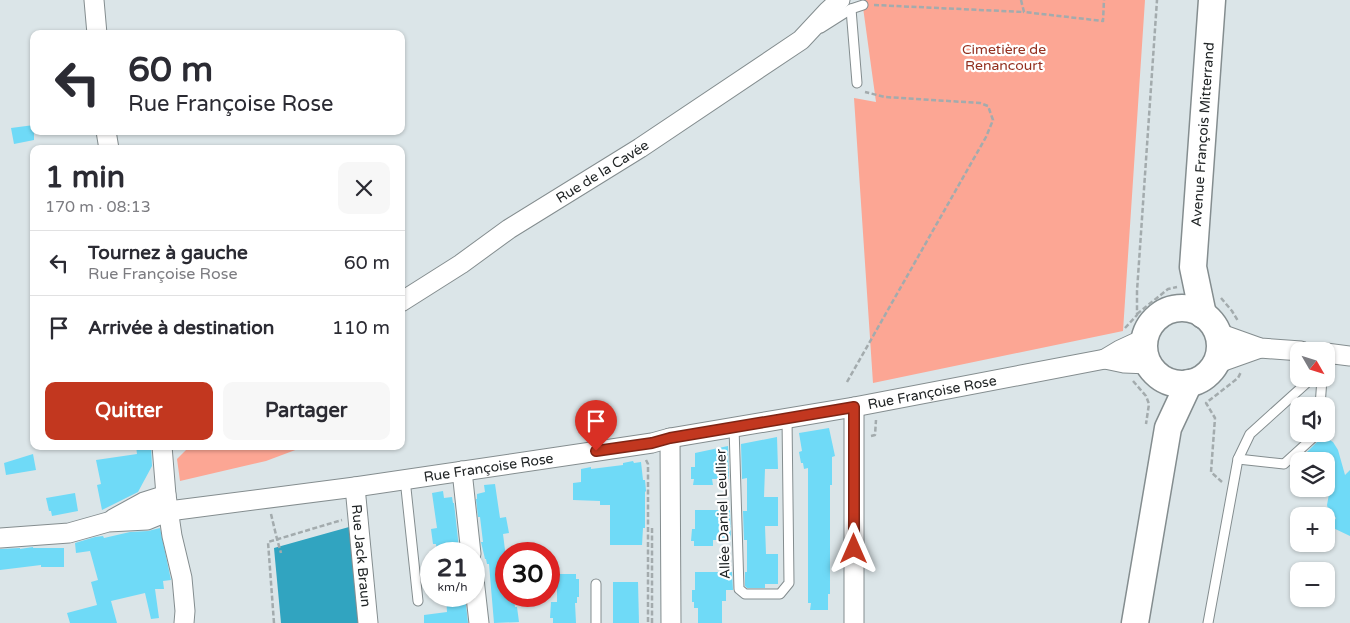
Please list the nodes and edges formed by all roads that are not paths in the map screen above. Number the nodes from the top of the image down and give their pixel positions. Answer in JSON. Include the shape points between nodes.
{"nodes":[{"id":1,"x":94,"y":0,"type":"edge"},
{"id":2,"x":1212,"y":0,"type":"edge"},
{"id":3,"x":846,"y":4,"type":"edge"},
{"id":4,"x":863,"y":5,"type":"road end"},
{"id":5,"x":97,"y":30,"type":"edge"},
{"id":6,"x":856,"y":82,"type":"road end"},
{"id":7,"x":1182,"y":287,"type":"junction"},
{"id":8,"x":405,"y":300,"type":"edge"},
{"id":9,"x":1221,"y":318,"type":"junction"},
{"id":10,"x":1136,"y":327,"type":"junction"},
{"id":11,"x":1260,"y":348,"type":"junction"},
{"id":12,"x":1290,"y":350,"type":"edge"},
{"id":13,"x":1335,"y":354,"type":"edge"},
{"id":14,"x":1350,"y":356,"type":"edge"},
{"id":15,"x":1105,"y":359,"type":"junction"},
{"id":16,"x":1216,"y":364,"type":"junction"},
{"id":17,"x":1146,"y":373,"type":"junction"},
{"id":18,"x":1188,"y":383,"type":"junction"},
{"id":19,"x":1301,"y":388,"type":"edge"},
{"id":20,"x":854,"y":407,"type":"junction"},
{"id":21,"x":787,"y":418,"type":"junction"},
{"id":22,"x":734,"y":427,"type":"junction"},
{"id":23,"x":1157,"y":430,"type":"junction"},
{"id":24,"x":1308,"y":442,"type":"edge"},
{"id":25,"x":655,"y":445,"type":"junction"},
{"id":26,"x":165,"y":450,"type":"edge"},
{"id":27,"x":1238,"y":459,"type":"junction"},
{"id":28,"x":462,"y":471,"type":"junction"},
{"id":29,"x":405,"y":479,"type":"junction"},
{"id":30,"x":355,"y":487,"type":"junction"},
{"id":31,"x":167,"y":503,"type":"junction"},
{"id":32,"x":0,"y":538,"type":"edge"},
{"id":33,"x":470,"y":542,"type":"edge"},
{"id":34,"x":596,"y":584,"type":"dead end"},
{"id":35,"x":418,"y":601,"type":"dead end"},
{"id":36,"x":477,"y":607,"type":"edge"},
{"id":37,"x":184,"y":623,"type":"edge"},
{"id":38,"x":368,"y":623,"type":"edge"},
{"id":39,"x":479,"y":623,"type":"edge"},
{"id":40,"x":596,"y":623,"type":"edge"},
{"id":41,"x":670,"y":623,"type":"edge"},
{"id":42,"x":854,"y":623,"type":"edge"},
{"id":43,"x":1135,"y":623,"type":"edge"},
{"id":44,"x":1208,"y":623,"type":"edge"}],
"edges":[{"from":1,"to":5,"type":"street"},
{"from":2,"to":7,"type":"main road","name":"Avenue François Mitterrand"},
{"from":3,"to":4,"type":"lane"},
{"from":3,"to":6,"type":"lane"},
{"from":3,"to":8,"type":"street","name":"Rue de la Cavée","via":[[828,11],[801,40],[640,148],[509,229],[462,264]]},
{"from":7,"to":9,"type":"main road","name":"Avenue François Mitterrand"},
{"from":7,"to":9,"type":"main road","via":[[1186,308]]},
{"from":7,"to":10,"type":"main road","via":[[1147,332]]},
{"from":9,"to":11,"type":"street"},
{"from":9,"to":16,"type":"main road","name":"Avenue François Mitterrand"},
{"from":10,"to":15,"type":"street","via":[[1120,350]]},
{"from":10,"to":17,"type":"main road","via":[[1144,344]]},
{"from":11,"to":12,"type":"street"},
{"from":11,"to":16,"type":"street"},
{"from":13,"to":14,"type":"street"},
{"from":15,"to":17,"type":"street"},
{"from":15,"to":20,"type":"street","name":"Rue Françoise Rose"},
{"from":16,"to":18,"type":"main road","via":[[1204,378]]},
{"from":17,"to":18,"type":"main road","via":[[1170,382]]},
{"from":17,"to":23,"type":"main road","via":[[1166,404]]},
{"from":18,"to":23,"type":"main road"},
{"from":19,"to":27,"type":"lane","via":[[1250,434]]},
{"from":20,"to":21,"type":"street","name":"Rue Françoise Rose"},
{"from":20,"to":42,"type":"street"},
{"from":21,"to":22,"type":"street","name":"Rue Françoise Rose"},
{"from":21,"to":22,"type":"lane","name":"Allée Daniel Leullier","via":[[789,583],[780,594],[745,594],[739,589]]},
{"from":22,"to":25,"type":"street","name":"Rue Françoise Rose"},
{"from":23,"to":43,"type":"main road"},
{"from":24,"to":27,"type":"lane","via":[[1284,464]]},
{"from":25,"to":28,"type":"street","name":"Rue Françoise Rose"},
{"from":25,"to":41,"type":"street"},
{"from":26,"to":31,"type":"street"},
{"from":27,"to":44,"type":"lane"},
{"from":28,"to":29,"type":"street","name":"Rue Françoise Rose"},
{"from":28,"to":33,"type":"street"},
{"from":29,"to":30,"type":"street","name":"Rue Françoise Rose"},
{"from":29,"to":35,"type":"lane"},
{"from":30,"to":31,"type":"street","name":"Rue Françoise Rose","via":[[268,498]]},
{"from":30,"to":38,"type":"street","name":"Rue Jack Braun"},
{"from":31,"to":32,"type":"street","name":"Rue Françoise Rose","via":[[147,520],[108,522],[69,533]]},
{"from":31,"to":37,"type":"street","via":[[182,578]]},
{"from":34,"to":40,"type":"lane"},
{"from":36,"to":39,"type":"street"}]}
